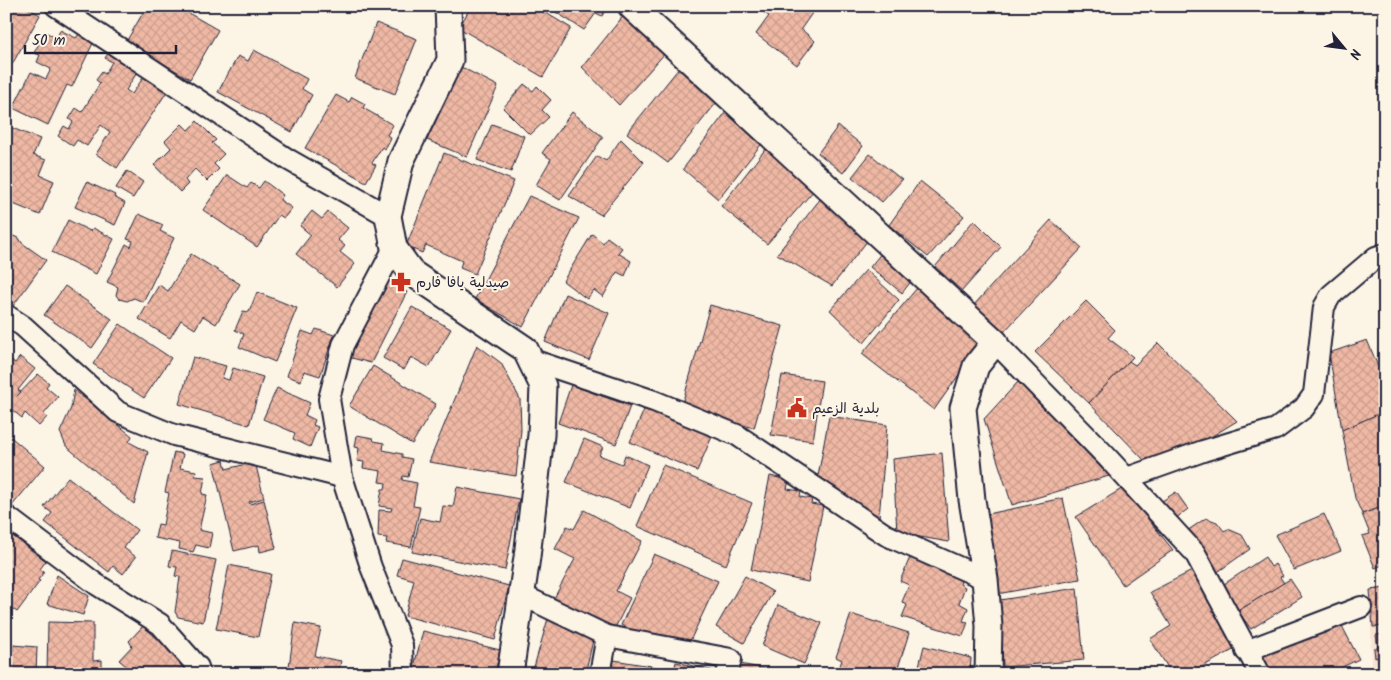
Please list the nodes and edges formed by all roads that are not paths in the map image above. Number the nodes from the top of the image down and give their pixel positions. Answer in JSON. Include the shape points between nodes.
{"nodes":[{"id":1,"x":56,"y":6,"type":"edge"},
{"id":2,"x":448,"y":6,"type":"edge"},
{"id":3,"x":631,"y":6,"type":"edge"},
{"id":4,"x":388,"y":216,"type":"junction"},
{"id":5,"x":394,"y":248,"type":"junction"},
{"id":6,"x":1385,"y":254,"type":"edge"},
{"id":7,"x":6,"y":315,"type":"edge"},
{"id":8,"x":995,"y":342,"type":"junction"},
{"id":9,"x":529,"y":359,"type":"junction"},
{"id":10,"x":342,"y":477,"type":"junction"},
{"id":11,"x":1127,"y":478,"type":"junction"},
{"id":12,"x":6,"y":516,"type":"edge"},
{"id":13,"x":985,"y":579,"type":"junction"},
{"id":14,"x":520,"y":594,"type":"junction"},
{"id":15,"x":1361,"y":607,"type":"dead end"},
{"id":16,"x":607,"y":636,"type":"junction"},
{"id":17,"x":1246,"y":651,"type":"junction"},
{"id":18,"x":200,"y":674,"type":"edge"},
{"id":19,"x":403,"y":674,"type":"edge"},
{"id":20,"x":510,"y":674,"type":"edge"},
{"id":21,"x":600,"y":674,"type":"edge"},
{"id":22,"x":727,"y":674,"type":"edge"},
{"id":23,"x":988,"y":674,"type":"edge"},
{"id":24,"x":1260,"y":674,"type":"edge"}],
"edges":[{"from":1,"to":4,"type":"street","via":[[289,160]]},
{"from":2,"to":4,"type":"street","via":[[450,60],[401,161]]},
{"from":3,"to":8,"type":"street"},
{"from":4,"to":5,"type":"street"},
{"from":5,"to":9,"type":"street","via":[[412,273],[525,349]]},
{"from":5,"to":10,"type":"street","via":[[343,344],[329,398]]},
{"from":6,"to":11,"type":"street","via":[[1376,257],[1331,295],[1324,307],[1314,394],[1304,408],[1276,429]]},
{"from":7,"to":10,"type":"street","via":[[23,326],[118,412],[174,435]]},
{"from":8,"to":11,"type":"street"},
{"from":8,"to":13,"type":"street","via":[[976,366],[964,408],[972,500]]},
{"from":9,"to":13,"type":"street","via":[[654,401],[737,435],[886,535]]},
{"from":9,"to":14,"type":"street","via":[[543,386],[527,557]]},
{"from":10,"to":19,"type":"street","via":[[371,567],[402,645]]},
{"from":11,"to":17,"type":"street","via":[[1195,553]]},
{"from":12,"to":18,"type":"street","via":[[96,584],[160,624],[198,667]]},
{"from":13,"to":23,"type":"street","via":[[989,626]]},
{"from":14,"to":16,"type":"street"},
{"from":14,"to":20,"type":"street"},
{"from":15,"to":17,"type":"street"},
{"from":16,"to":21,"type":"street"},
{"from":16,"to":22,"type":"street","via":[[730,659]]},
{"from":17,"to":24,"type":"street"}]}
